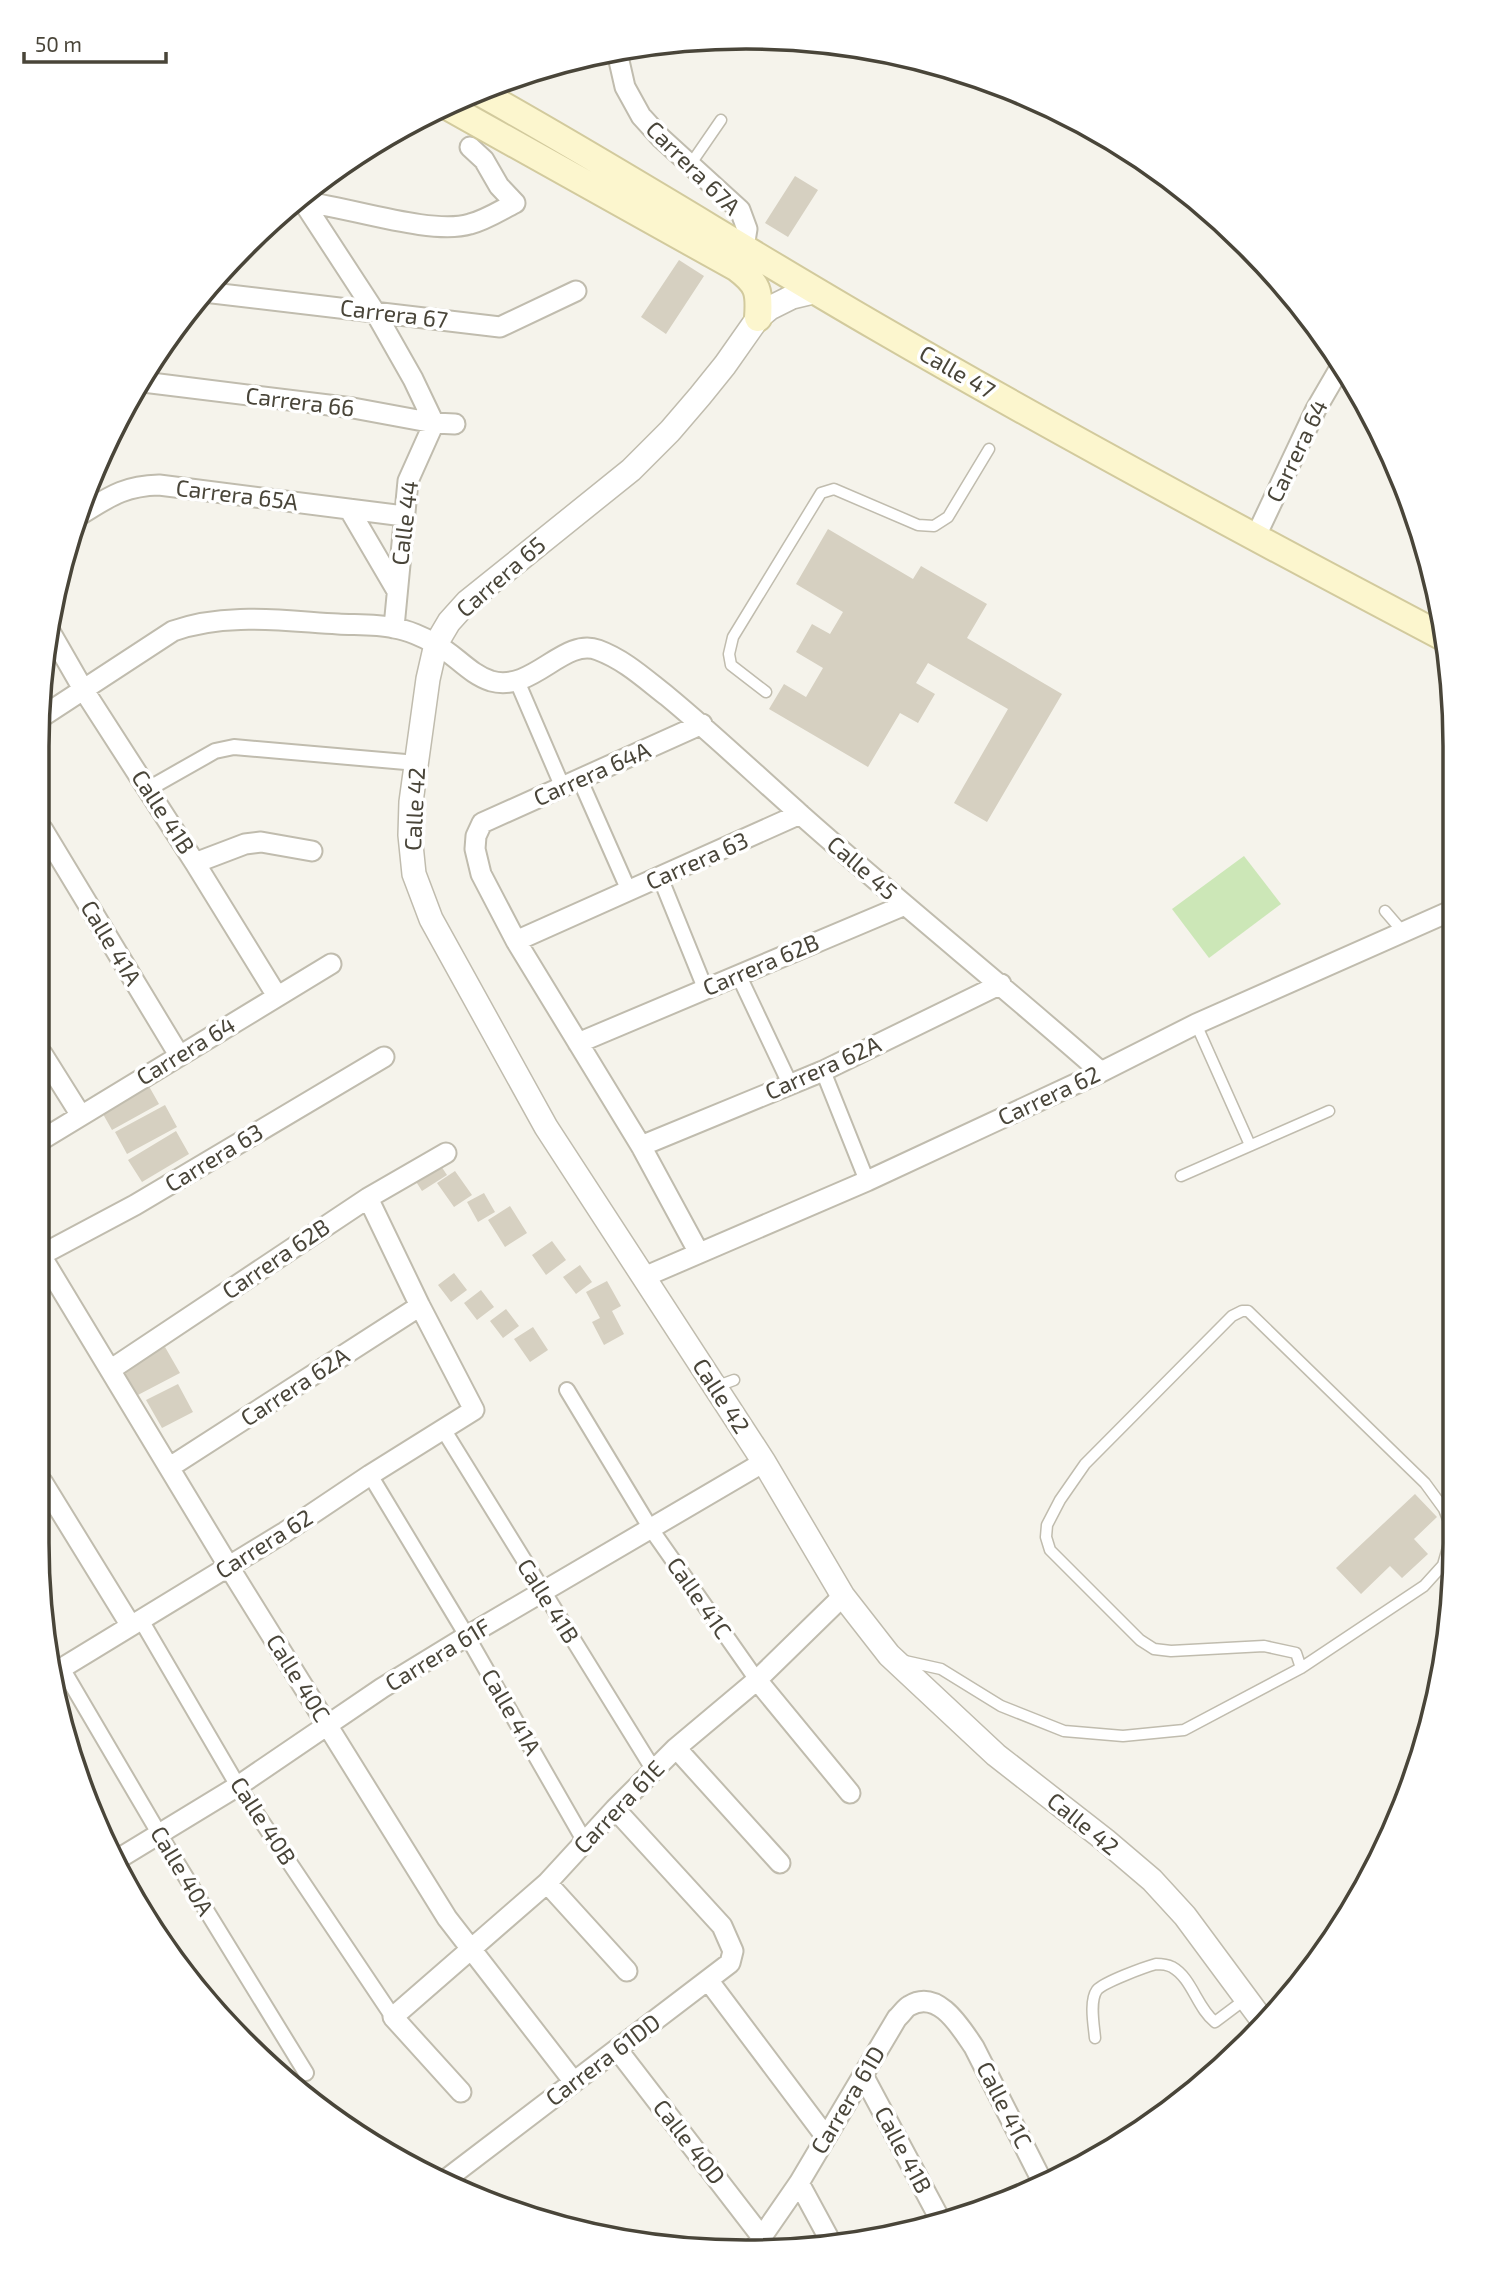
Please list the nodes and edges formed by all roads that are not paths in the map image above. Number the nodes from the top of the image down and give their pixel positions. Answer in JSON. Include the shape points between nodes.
{"nodes":[{"id":1,"x":619,"y":61,"type":"edge"},
{"id":2,"x":489,"y":98,"type":"edge"},
{"id":3,"x":458,"y":112,"type":"edge"},
{"id":4,"x":721,"y":120,"type":"dead end"},
{"id":5,"x":470,"y":147,"type":"dead end"},
{"id":6,"x":690,"y":164,"type":"junction"},
{"id":7,"x":312,"y":201,"type":"edge"},
{"id":8,"x":305,"y":207,"type":"edge"},
{"id":9,"x":744,"y":247,"type":"junction"},
{"id":10,"x":576,"y":291,"type":"dead end"},
{"id":11,"x":817,"y":291,"type":"junction"},
{"id":12,"x":216,"y":293,"type":"edge"},
{"id":13,"x":374,"y":312,"type":"junction"},
{"id":14,"x":758,"y":318,"type":"junction"},
{"id":15,"x":1336,"y":375,"type":"edge"},
{"id":16,"x":151,"y":383,"type":"edge"},
{"id":17,"x":434,"y":423,"type":"junction"},
{"id":18,"x":455,"y":424,"type":"dead end"},
{"id":19,"x":989,"y":449,"type":"dead end"},
{"id":20,"x":91,"y":508,"type":"edge"},
{"id":21,"x":349,"y":509,"type":"junction"},
{"id":22,"x":404,"y":516,"type":"junction"},
{"id":23,"x":1255,"y":538,"type":"junction"},
{"id":24,"x":397,"y":591,"type":"junction"},
{"id":25,"x":394,"y":628,"type":"junction"},
{"id":26,"x":1433,"y":632,"type":"edge"},
{"id":27,"x":57,"y":643,"type":"edge"},
{"id":28,"x":436,"y":644,"type":"junction"},
{"id":29,"x":517,"y":681,"type":"junction"},
{"id":30,"x":83,"y":689,"type":"junction"},
{"id":31,"x":766,"y":692,"type":"dead end"},
{"id":32,"x":50,"y":711,"type":"edge"},
{"id":33,"x":702,"y":724,"type":"junction"},
{"id":34,"x":417,"y":763,"type":"junction"},
{"id":35,"x":571,"y":784,"type":"junction"},
{"id":36,"x":148,"y":789,"type":"junction"},
{"id":37,"x":800,"y":814,"type":"junction"},
{"id":38,"x":49,"y":840,"type":"edge"},
{"id":39,"x":312,"y":851,"type":"dead end"},
{"id":40,"x":195,"y":863,"type":"junction"},
{"id":41,"x":660,"y":877,"type":"junction"},
{"id":42,"x":629,"y":891,"type":"junction"},
{"id":43,"x":905,"y":905,"type":"junction"},
{"id":44,"x":1385,"y":911,"type":"dead end"},
{"id":45,"x":1443,"y":915,"type":"edge"},
{"id":46,"x":1405,"y":933,"type":"junction"},
{"id":47,"x":516,"y":941,"type":"junction"},
{"id":48,"x":331,"y":964,"type":"dead end"},
{"id":49,"x":738,"y":974,"type":"junction"},
{"id":50,"x":1001,"y":984,"type":"junction"},
{"id":51,"x":705,"y":988,"type":"junction"},
{"id":52,"x":277,"y":996,"type":"junction"},
{"id":53,"x":1196,"y":1024,"type":"junction"},
{"id":54,"x":578,"y":1043,"type":"junction"},
{"id":55,"x":179,"y":1055,"type":"junction"},
{"id":56,"x":384,"y":1057,"type":"dead end"},
{"id":57,"x":49,"y":1065,"type":"edge"},
{"id":58,"x":823,"y":1071,"type":"junction"},
{"id":59,"x":1101,"y":1072,"type":"junction"},
{"id":60,"x":790,"y":1084,"type":"junction"},
{"id":61,"x":1329,"y":1111,"type":"dead end"},
{"id":62,"x":80,"y":1114,"type":"junction"},
{"id":63,"x":49,"y":1135,"type":"edge"},
{"id":64,"x":1251,"y":1145,"type":"junction"},
{"id":65,"x":641,"y":1146,"type":"junction"},
{"id":66,"x":446,"y":1153,"type":"dead end"},
{"id":67,"x":1181,"y":1176,"type":"dead end"},
{"id":68,"x":867,"y":1181,"type":"junction"},
{"id":69,"x":368,"y":1198,"type":"junction"},
{"id":70,"x":699,"y":1253,"type":"junction"},
{"id":71,"x":49,"y":1254,"type":"edge"},
{"id":72,"x":49,"y":1267,"type":"edge"},
{"id":73,"x":644,"y":1277,"type":"junction"},
{"id":74,"x":420,"y":1306,"type":"junction"},
{"id":75,"x":110,"y":1370,"type":"junction"},
{"id":76,"x":567,"y":1390,"type":"dead end"},
{"id":77,"x":443,"y":1429,"type":"junction"},
{"id":78,"x":764,"y":1461,"type":"junction"},
{"id":79,"x":170,"y":1467,"type":"junction"},
{"id":80,"x":370,"y":1475,"type":"junction"},
{"id":81,"x":49,"y":1492,"type":"edge"},
{"id":82,"x":1443,"y":1508,"type":"edge"},
{"id":83,"x":651,"y":1529,"type":"junction"},
{"id":84,"x":1443,"y":1565,"type":"edge"},
{"id":85,"x":229,"y":1567,"type":"junction"},
{"id":86,"x":543,"y":1593,"type":"junction"},
{"id":87,"x":844,"y":1596,"type":"junction"},
{"id":88,"x":136,"y":1623,"type":"junction"},
{"id":89,"x":467,"y":1636,"type":"junction"},
{"id":90,"x":889,"y":1655,"type":"junction"},
{"id":91,"x":60,"y":1667,"type":"edge"},
{"id":92,"x":1301,"y":1668,"type":"junction"},
{"id":93,"x":62,"y":1678,"type":"edge"},
{"id":94,"x":757,"y":1680,"type":"junction"},
{"id":95,"x":327,"y":1726,"type":"junction"},
{"id":96,"x":676,"y":1748,"type":"junction"},
{"id":97,"x":655,"y":1772,"type":"junction"},
{"id":98,"x":238,"y":1786,"type":"junction"},
{"id":99,"x":850,"y":1793,"type":"dead end"},
{"id":100,"x":615,"y":1809,"type":"junction"},
{"id":101,"x":160,"y":1835,"type":"junction"},
{"id":102,"x":585,"y":1842,"type":"junction"},
{"id":103,"x":123,"y":1856,"type":"edge"},
{"id":104,"x":780,"y":1863,"type":"dead end"},
{"id":105,"x":547,"y":1882,"type":"junction"},
{"id":106,"x":472,"y":1949,"type":"junction"},
{"id":107,"x":627,"y":1971,"type":"dead end"},
{"id":108,"x":708,"y":1980,"type":"junction"},
{"id":109,"x":1247,"y":1998,"type":"junction"},
{"id":110,"x":1259,"y":2015,"type":"edge"},
{"id":111,"x":393,"y":2017,"type":"junction"},
{"id":112,"x":963,"y":2031,"type":"joint"},
{"id":113,"x":1095,"y":2038,"type":"dead end"},
{"id":114,"x":617,"y":2049,"type":"junction"},
{"id":115,"x":306,"y":2073,"type":"dead end"},
{"id":116,"x":864,"y":2077,"type":"junction"},
{"id":117,"x":574,"y":2081,"type":"junction"},
{"id":118,"x":461,"y":2092,"type":"dead end"},
{"id":119,"x":826,"y":2137,"type":"junction"},
{"id":120,"x":452,"y":2175,"type":"edge"},
{"id":121,"x":1039,"y":2175,"type":"edge"},
{"id":122,"x":799,"y":2182,"type":"junction"},
{"id":123,"x":937,"y":2213,"type":"edge"},
{"id":124,"x":827,"y":2235,"type":"edge"},
{"id":125,"x":755,"y":2240,"type":"edge"},
{"id":126,"x":759,"y":2240,"type":"edge"}],
"edges":[{"from":1,"to":6,"type":"street","name":"Carrera 67A","via":[[625,87],[641,116]]},
{"from":2,"to":9,"type":"main road","name":"Calle 47"},
{"from":3,"to":14,"type":"main road","via":[[737,268],[756,285]]},
{"from":4,"to":6,"type":"lane"},
{"from":5,"to":7,"type":"street","via":[[515,203],[472,224],[433,226]]},
{"from":6,"to":9,"type":"street","name":"Carrera 67A","via":[[740,210],[747,229]]},
{"from":8,"to":13,"type":"street"},
{"from":9,"to":11,"type":"main road","name":"Calle 47"},
{"from":10,"to":13,"type":"street","name":"Carrera 67","via":[[500,327]]},
{"from":11,"to":14,"type":"street","name":"Carrera 65","via":[[792,297]]},
{"from":11,"to":23,"type":"main road","name":"Calle 47"},
{"from":12,"to":13,"type":"street","name":"Carrera 67"},
{"from":13,"to":17,"type":"street"},
{"from":14,"to":28,"type":"street","name":"Carrera 65","via":[[670,431],[631,470],[467,602]]},
{"from":15,"to":23,"type":"street","name":"Carrera 64"},
{"from":16,"to":17,"type":"street","name":"Carrera 66","via":[[353,408]]},
{"from":17,"to":18,"type":"street","name":"Carrera 66"},
{"from":17,"to":22,"type":"street","name":"Calle 44","via":[[408,481]]},
{"from":19,"to":31,"type":"lane","via":[[948,517],[934,526],[918,525],[834,489],[821,493],[733,637],[731,665]]},
{"from":20,"to":21,"type":"street","name":"Carrera 65A","via":[[136,485],[159,485]]},
{"from":21,"to":22,"type":"street","name":"Carrera 65A"},
{"from":21,"to":24,"type":"street"},
{"from":22,"to":24,"type":"street","name":"Calle 44"},
{"from":23,"to":26,"type":"main road","name":"Calle 47"},
{"from":24,"to":25,"type":"street","name":"Calle 44"},
{"from":25,"to":28,"type":"street"},
{"from":25,"to":30,"type":"street","via":[[257,620],[190,625],[155,641]]},
{"from":27,"to":30,"type":"street","name":"Calle 41B"},
{"from":28,"to":29,"type":"street","via":[[488,680]]},
{"from":28,"to":34,"type":"street","name":"Calle 42"},
{"from":29,"to":33,"type":"street","name":"Calle 45","via":[[567,652],[595,648],[624,662]]},
{"from":29,"to":35,"type":"street"},
{"from":30,"to":32,"type":"street"},
{"from":30,"to":36,"type":"street","name":"Calle 41B"},
{"from":33,"to":35,"type":"street","name":"Carrera 64A"},
{"from":33,"to":37,"type":"street","name":"Calle 45"},
{"from":34,"to":36,"type":"street","via":[[234,747],[215,751]]},
{"from":34,"to":73,"type":"street","name":"Calle 42","via":[[410,835],[414,874],[431,919],[547,1127]]},
{"from":35,"to":42,"type":"street"},
{"from":35,"to":47,"type":"street","name":"Carrera 64A","via":[[482,822],[475,836],[481,874]]},
{"from":36,"to":40,"type":"street","name":"Calle 41B"},
{"from":37,"to":41,"type":"street","name":"Carrera 63"},
{"from":37,"to":43,"type":"street","name":"Calle 45"},
{"from":38,"to":55,"type":"street","name":"Calle 41A"},
{"from":39,"to":40,"type":"street","via":[[261,842]]},
{"from":40,"to":52,"type":"street","name":"Calle 41B"},
{"from":41,"to":42,"type":"street","name":"Carrera 63"},
{"from":41,"to":51,"type":"street"},
{"from":42,"to":47,"type":"street","name":"Carrera 63"},
{"from":43,"to":49,"type":"street","name":"Carrera 62B"},
{"from":43,"to":50,"type":"street","name":"Calle 45"},
{"from":44,"to":46,"type":"lane"},
{"from":45,"to":46,"type":"street","name":"Carrera 62"},
{"from":46,"to":53,"type":"street","name":"Carrera 62"},
{"from":47,"to":54,"type":"street"},
{"from":48,"to":52,"type":"street","name":"Carrera 64"},
{"from":49,"to":51,"type":"street","name":"Carrera 62B"},
{"from":49,"to":60,"type":"street"},
{"from":50,"to":58,"type":"street","name":"Carrera 62A"},
{"from":50,"to":59,"type":"street","name":"Calle 45"},
{"from":51,"to":54,"type":"street","name":"Carrera 62B"},
{"from":52,"to":55,"type":"street","name":"Carrera 64"},
{"from":53,"to":59,"type":"street","name":"Carrera 62"},
{"from":53,"to":64,"type":"lane"},
{"from":54,"to":65,"type":"street"},
{"from":55,"to":62,"type":"street","name":"Carrera 64"},
{"from":56,"to":71,"type":"street","name":"Carrera 63"},
{"from":57,"to":62,"type":"street"},
{"from":58,"to":60,"type":"street","name":"Carrera 62A"},
{"from":58,"to":68,"type":"street"},
{"from":59,"to":68,"type":"street","name":"Carrera 62"},
{"from":60,"to":65,"type":"street","name":"Carrera 62A"},
{"from":61,"to":64,"type":"lane"},
{"from":62,"to":63,"type":"street","name":"Carrera 64"},
{"from":64,"to":67,"type":"lane"},
{"from":65,"to":70,"type":"street"},
{"from":66,"to":69,"type":"street","name":"Carrera 62B"},
{"from":68,"to":70,"type":"street","name":"Carrera 62"},
{"from":69,"to":74,"type":"street"},
{"from":69,"to":75,"type":"street","name":"Carrera 62B"},
{"from":70,"to":73,"type":"street","name":"Carrera 62"},
{"from":72,"to":75,"type":"street","name":"Calle 40C"},
{"from":73,"to":78,"type":"street","name":"Calle 42","via":[[725,1384]]},
{"from":74,"to":77,"type":"street","name":"Carrera 62","via":[[474,1410]]},
{"from":74,"to":79,"type":"street","name":"Carrera 62A"},
{"from":75,"to":79,"type":"street","name":"Calle 40C"},
{"from":76,"to":83,"type":"street","name":"Calle 41C"},
{"from":77,"to":80,"type":"street","name":"Carrera 62"},
{"from":77,"to":86,"type":"street","name":"Calle 41B"},
{"from":78,"to":83,"type":"street","name":"Carrera 61F"},
{"from":78,"to":87,"type":"street","name":"Calle 42"},
{"from":79,"to":85,"type":"street","name":"Calle 40C"},
{"from":80,"to":85,"type":"street","name":"Carrera 62"},
{"from":80,"to":89,"type":"street","name":"Calle 41A"},
{"from":81,"to":88,"type":"street","name":"Calle 40B"},
{"from":82,"to":92,"type":"lane","via":[[1425,1483],[1248,1311],[1232,1316],[1085,1464],[1047,1525],[1050,1550],[1140,1640],[1171,1651],[1264,1646],[1296,1654]]},
{"from":83,"to":86,"type":"street","name":"Carrera 61F"},
{"from":83,"to":94,"type":"street","name":"Calle 41C"},
{"from":84,"to":92,"type":"lane","via":[[1424,1586]]},
{"from":85,"to":88,"type":"street","name":"Carrera 62"},
{"from":85,"to":95,"type":"street","name":"Calle 40C"},
{"from":86,"to":89,"type":"street","name":"Carrera 61F"},
{"from":86,"to":97,"type":"street","name":"Calle 41B"},
{"from":87,"to":90,"type":"street","name":"Calle 42"},
{"from":87,"to":94,"type":"street","name":"Carrera 61E"},
{"from":88,"to":91,"type":"street","name":"Carrera 62"},
{"from":88,"to":98,"type":"street","name":"Calle 40B"},
{"from":89,"to":95,"type":"street","name":"Carrera 61F"},
{"from":89,"to":102,"type":"street","name":"Calle 41A"},
{"from":90,"to":92,"type":"lane","via":[[941,1669],[1001,1706],[1064,1731],[1124,1736],[1184,1730]]},
{"from":90,"to":109,"type":"street","name":"Calle 42","via":[[996,1755],[1152,1881],[1185,1916]]},
{"from":93,"to":101,"type":"street","name":"Calle 40A"},
{"from":94,"to":96,"type":"street","name":"Carrera 61E"},
{"from":94,"to":99,"type":"street","name":"Calle 41C"},
{"from":95,"to":98,"type":"street","name":"Carrera 61F"},
{"from":95,"to":106,"type":"street","name":"Calle 40C","via":[[447,1918]]},
{"from":96,"to":97,"type":"street","name":"Carrera 61E"},
{"from":96,"to":104,"type":"street"},
{"from":97,"to":100,"type":"street","name":"Carrera 61E"},
{"from":98,"to":101,"type":"street","name":"Carrera 61F"},
{"from":98,"to":111,"type":"street","name":"Calle 40B"},
{"from":100,"to":102,"type":"street","name":"Carrera 61E"},
{"from":100,"to":108,"type":"street","name":"Carrera 61DD","via":[[722,1926],[733,1951],[730,1963]]},
{"from":101,"to":103,"type":"street","name":"Carrera 61F"},
{"from":101,"to":115,"type":"street","name":"Calle 40A"},
{"from":102,"to":105,"type":"street","name":"Carrera 61E"},
{"from":105,"to":106,"type":"street","name":"Carrera 61E"},
{"from":105,"to":107,"type":"street"},
{"from":106,"to":111,"type":"street","name":"Carrera 61E"},
{"from":106,"to":117,"type":"street","name":"Calle 40C"},
{"from":108,"to":114,"type":"street","name":"Carrera 61DD"},
{"from":108,"to":119,"type":"street"},
{"from":109,"to":110,"type":"street","name":"Calle 42"},
{"from":109,"to":113,"type":"lane","via":[[1215,2022],[1181,1975],[1159,1964],[1096,1991]]},
{"from":111,"to":118,"type":"street"},
{"from":112,"to":116,"type":"street","name":"Carrera 61D","via":[[943,2007],[926,2002],[910,2005],[897,2018]]},
{"from":112,"to":121,"type":"street","name":"Calle 41C"},
{"from":114,"to":117,"type":"street","name":"Carrera 61DD"},
{"from":114,"to":125,"type":"street","name":"Calle 40D"},
{"from":116,"to":119,"type":"street","name":"Carrera 61D"},
{"from":116,"to":123,"type":"street","name":"Calle 41B"},
{"from":117,"to":120,"type":"street","name":"Carrera 61DD"},
{"from":119,"to":122,"type":"street","name":"Carrera 61D"},
{"from":122,"to":124,"type":"street"},
{"from":122,"to":126,"type":"street","name":"Carrera 61D"}]}
